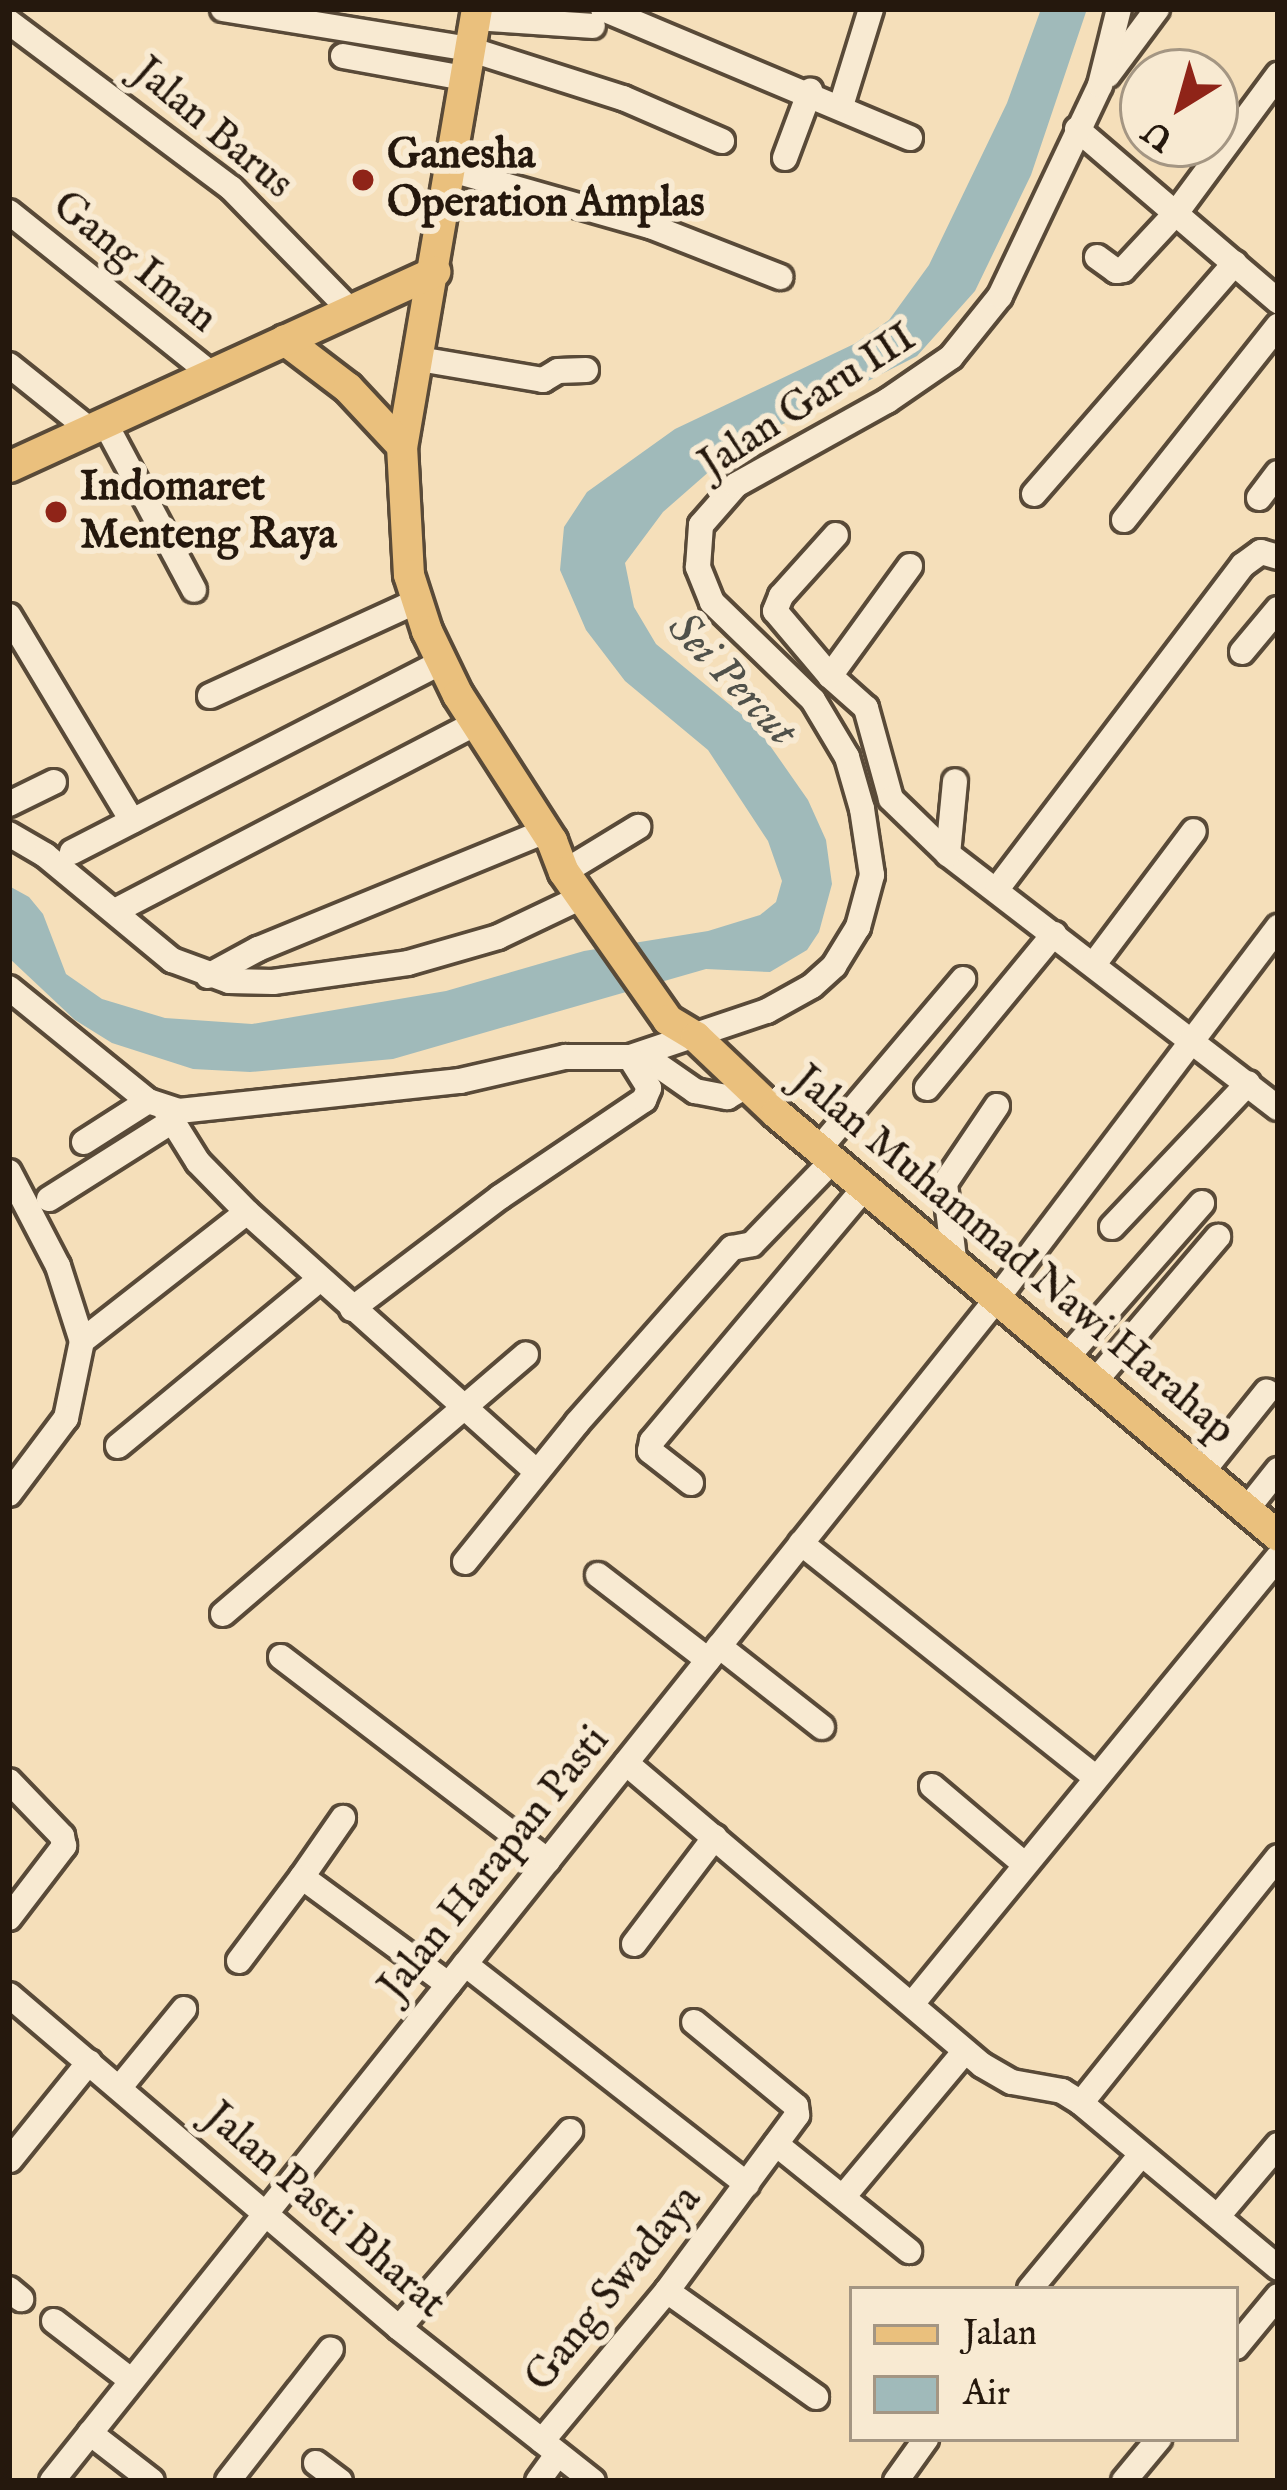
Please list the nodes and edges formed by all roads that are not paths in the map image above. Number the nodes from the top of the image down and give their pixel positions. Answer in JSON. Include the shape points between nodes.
{"nodes":[{"id":1,"x":223,"y":9,"type":"edge"},
{"id":2,"x":871,"y":9,"type":"edge"},
{"id":3,"x":1119,"y":9,"type":"edge"},
{"id":4,"x":1156,"y":9,"type":"edge"},
{"id":5,"x":476,"y":14,"type":"edge"},
{"id":6,"x":598,"y":18,"type":"edge"},
{"id":7,"x":9,"y":22,"type":"edge"},
{"id":8,"x":344,"y":56,"type":"dead end"},
{"id":9,"x":467,"y":64,"type":"junction"},
{"id":10,"x":1278,"y":75,"type":"edge"},
{"id":11,"x":1100,"y":85,"type":"junction"},
{"id":12,"x":809,"y":92,"type":"junction"},
{"id":13,"x":841,"y":106,"type":"junction"},
{"id":14,"x":1077,"y":129,"type":"junction"},
{"id":15,"x":910,"y":138,"type":"dead end"},
{"id":16,"x":722,"y":141,"type":"dead end"},
{"id":17,"x":785,"y":158,"type":"dead end"},
{"id":18,"x":448,"y":169,"type":"junction"},
{"id":19,"x":9,"y":212,"type":"edge"},
{"id":20,"x":1176,"y":213,"type":"junction"},
{"id":21,"x":1097,"y":257,"type":"dead end"},
{"id":22,"x":1235,"y":263,"type":"junction"},
{"id":23,"x":435,"y":272,"type":"junction"},
{"id":24,"x":780,"y":277,"type":"dead end"},
{"id":25,"x":1275,"y":290,"type":"edge"},
{"id":26,"x":352,"y":312,"type":"junction"},
{"id":27,"x":1278,"y":326,"type":"edge"},
{"id":28,"x":285,"y":340,"type":"junction"},
{"id":29,"x":419,"y":359,"type":"junction"},
{"id":30,"x":9,"y":365,"type":"edge"},
{"id":31,"x":586,"y":370,"type":"dead end"},
{"id":32,"x":211,"y":374,"type":"junction"},
{"id":33,"x":97,"y":426,"type":"junction"},
{"id":34,"x":402,"y":446,"type":"junction"},
{"id":35,"x":9,"y":467,"type":"edge"},
{"id":36,"x":1278,"y":473,"type":"edge"},
{"id":37,"x":1034,"y":494,"type":"dead end"},
{"id":38,"x":1259,"y":498,"type":"dead end"},
{"id":39,"x":1124,"y":520,"type":"dead end"},
{"id":40,"x":836,"y":535,"type":"dead end"},
{"id":41,"x":1278,"y":557,"type":"edge"},
{"id":42,"x":910,"y":566,"type":"dead end"},
{"id":43,"x":194,"y":590,"type":"dead end"},
{"id":44,"x":415,"y":602,"type":"junction"},
{"id":45,"x":1278,"y":609,"type":"edge"},
{"id":46,"x":9,"y":616,"type":"edge"},
{"id":47,"x":1242,"y":652,"type":"dead end"},
{"id":48,"x":441,"y":662,"type":"junction"},
{"id":49,"x":830,"y":676,"type":"junction"},
{"id":50,"x":210,"y":696,"type":"dead end"},
{"id":51,"x":474,"y":724,"type":"junction"},
{"id":52,"x":955,"y":781,"type":"dead end"},
{"id":53,"x":54,"y":782,"type":"dead end"},
{"id":54,"x":10,"y":800,"type":"edge"},
{"id":55,"x":132,"y":821,"type":"junction"},
{"id":56,"x":638,"y":827,"type":"dead end"},
{"id":57,"x":1194,"y":831,"type":"dead end"},
{"id":58,"x":9,"y":834,"type":"edge"},
{"id":59,"x":549,"y":836,"type":"junction"},
{"id":60,"x":72,"y":852,"type":"dead end"},
{"id":61,"x":948,"y":854,"type":"junction"},
{"id":62,"x":997,"y":889,"type":"junction"},
{"id":63,"x":588,"y":892,"type":"junction"},
{"id":64,"x":115,"y":911,"type":"junction"},
{"id":65,"x":1278,"y":927,"type":"edge"},
{"id":66,"x":1054,"y":934,"type":"junction"},
{"id":67,"x":1094,"y":964,"type":"junction"},
{"id":68,"x":208,"y":976,"type":"junction"},
{"id":69,"x":963,"y":980,"type":"dead end"},
{"id":70,"x":9,"y":988,"type":"edge"},
{"id":71,"x":683,"y":1023,"type":"junction"},
{"id":72,"x":1192,"y":1040,"type":"junction"},
{"id":73,"x":636,"y":1056,"type":"junction"},
{"id":74,"x":1248,"y":1083,"type":"junction"},
{"id":75,"x":746,"y":1086,"type":"junction"},
{"id":76,"x":927,"y":1088,"type":"dead end"},
{"id":77,"x":997,"y":1106,"type":"dead end"},
{"id":78,"x":1278,"y":1108,"type":"edge"},
{"id":79,"x":161,"y":1111,"type":"junction"},
{"id":80,"x":84,"y":1142,"type":"dead end"},
{"id":81,"x":826,"y":1155,"type":"junction"},
{"id":82,"x":9,"y":1172,"type":"edge"},
{"id":83,"x":865,"y":1187,"type":"junction"},
{"id":84,"x":49,"y":1199,"type":"dead end"},
{"id":85,"x":1202,"y":1203,"type":"dead end"},
{"id":86,"x":247,"y":1212,"type":"junction"},
{"id":87,"x":1112,"y":1227,"type":"dead end"},
{"id":88,"x":1218,"y":1237,"type":"dead end"},
{"id":89,"x":954,"y":1259,"type":"junction"},
{"id":90,"x":319,"y":1280,"type":"junction"},
{"id":91,"x":999,"y":1296,"type":"junction"},
{"id":92,"x":352,"y":1309,"type":"junction"},
{"id":93,"x":82,"y":1341,"type":"junction"},
{"id":94,"x":526,"y":1354,"type":"dead end"},
{"id":95,"x":1069,"y":1355,"type":"junction"},
{"id":96,"x":1097,"y":1378,"type":"junction"},
{"id":97,"x":1267,"y":1391,"type":"dead end"},
{"id":98,"x":460,"y":1407,"type":"junction"},
{"id":99,"x":118,"y":1446,"type":"dead end"},
{"id":100,"x":1278,"y":1470,"type":"edge"},
{"id":101,"x":1204,"y":1471,"type":"junction"},
{"id":102,"x":537,"y":1472,"type":"junction"},
{"id":103,"x":691,"y":1483,"type":"dead end"},
{"id":104,"x":9,"y":1494,"type":"edge"},
{"id":105,"x":1247,"y":1509,"type":"junction"},
{"id":106,"x":1278,"y":1536,"type":"edge"},
{"id":107,"x":802,"y":1544,"type":"junction"},
{"id":108,"x":1278,"y":1557,"type":"edge"},
{"id":109,"x":465,"y":1562,"type":"dead end"},
{"id":110,"x":598,"y":1575,"type":"dead end"},
{"id":111,"x":224,"y":1614,"type":"dead end"},
{"id":112,"x":714,"y":1653,"type":"junction"},
{"id":113,"x":281,"y":1657,"type":"dead end"},
{"id":114,"x":822,"y":1727,"type":"dead end"},
{"id":115,"x":626,"y":1763,"type":"junction"},
{"id":116,"x":1095,"y":1778,"type":"junction"},
{"id":117,"x":9,"y":1781,"type":"edge"},
{"id":118,"x":932,"y":1786,"type":"dead end"},
{"id":119,"x":343,"y":1818,"type":"dead end"},
{"id":120,"x":715,"y":1837,"type":"junction"},
{"id":121,"x":1278,"y":1857,"type":"edge"},
{"id":122,"x":548,"y":1861,"type":"junction"},
{"id":123,"x":1023,"y":1863,"type":"junction"},
{"id":124,"x":302,"y":1876,"type":"junction"},
{"id":125,"x":9,"y":1918,"type":"edge"},
{"id":126,"x":634,"y":1944,"type":"dead end"},
{"id":127,"x":238,"y":1961,"type":"dead end"},
{"id":128,"x":465,"y":1964,"type":"junction"},
{"id":129,"x":449,"y":1985,"type":"junction"},
{"id":130,"x":9,"y":1996,"type":"edge"},
{"id":131,"x":912,"y":2004,"type":"junction"},
{"id":132,"x":184,"y":2009,"type":"dead end"},
{"id":133,"x":694,"y":2022,"type":"dead end"},
{"id":134,"x":965,"y":2050,"type":"junction"},
{"id":135,"x":89,"y":2062,"type":"junction"},
{"id":136,"x":120,"y":2087,"type":"junction"},
{"id":137,"x":1081,"y":2103,"type":"junction"},
{"id":138,"x":570,"y":2131,"type":"dead end"},
{"id":139,"x":776,"y":2144,"type":"junction"},
{"id":140,"x":1278,"y":2144,"type":"edge"},
{"id":141,"x":1142,"y":2155,"type":"junction"},
{"id":142,"x":10,"y":2160,"type":"edge"},
{"id":143,"x":747,"y":2184,"type":"junction"},
{"id":144,"x":843,"y":2197,"type":"junction"},
{"id":145,"x":266,"y":2213,"type":"junction"},
{"id":146,"x":1218,"y":2216,"type":"junction"},
{"id":147,"x":909,"y":2251,"type":"dead end"},
{"id":148,"x":1278,"y":2268,"type":"edge"},
{"id":149,"x":1033,"y":2286,"type":"edge"},
{"id":150,"x":667,"y":2290,"type":"junction"},
{"id":151,"x":1278,"y":2296,"type":"edge"},
{"id":152,"x":54,"y":2320,"type":"dead end"},
{"id":153,"x":399,"y":2328,"type":"junction"},
{"id":154,"x":1239,"y":2343,"type":"edge"},
{"id":155,"x":331,"y":2348,"type":"dead end"},
{"id":156,"x":132,"y":2381,"type":"junction"},
{"id":157,"x":815,"y":2397,"type":"dead end"},
{"id":158,"x":90,"y":2433,"type":"junction"},
{"id":159,"x":924,"y":2442,"type":"edge"},
{"id":160,"x":1156,"y":2442,"type":"edge"},
{"id":161,"x":549,"y":2448,"type":"junction"},
{"id":162,"x":316,"y":2463,"type":"dead end"},
{"id":163,"x":52,"y":2481,"type":"edge"},
{"id":164,"x":152,"y":2481,"type":"edge"},
{"id":165,"x":228,"y":2481,"type":"edge"},
{"id":166,"x":340,"y":2481,"type":"edge"},
{"id":167,"x":538,"y":2481,"type":"edge"},
{"id":168,"x":593,"y":2481,"type":"edge"},
{"id":169,"x":896,"y":2481,"type":"edge"},
{"id":170,"x":1124,"y":2481,"type":"edge"}],
"edges":[{"from":1,"to":9,"type":"street"},
{"from":2,"to":13,"type":"street"},
{"from":3,"to":11,"type":"street","name":"Jalan Garu III"},
{"from":4,"to":11,"type":"street"},
{"from":5,"to":6,"type":"street"},
{"from":5,"to":9,"type":"main road"},
{"from":6,"to":12,"type":"street"},
{"from":7,"to":26,"type":"street","name":"Jalan Barus","via":[[231,188]]},
{"from":8,"to":9,"type":"street"},
{"from":9,"to":16,"type":"street","via":[[623,98]]},
{"from":9,"to":18,"type":"main road"},
{"from":10,"to":20,"type":"street"},
{"from":11,"to":14,"type":"street","name":"Jalan Garu III"},
{"from":12,"to":13,"type":"street"},
{"from":12,"to":17,"type":"street"},
{"from":13,"to":15,"type":"street"},
{"from":14,"to":20,"type":"street"},
{"from":14,"to":71,"type":"street","name":"Jalan Garu III","via":[[1000,296],[951,357],[736,484],[701,525],[698,567],[712,602],[813,700],[847,757],[872,875],[858,927],[812,986],[767,1011]]},
{"from":18,"to":23,"type":"main road"},
{"from":18,"to":24,"type":"street","via":[[650,226]]},
{"from":19,"to":32,"type":"street","name":"Gang Iman"},
{"from":20,"to":21,"type":"street","via":[[1120,272]]},
{"from":20,"to":22,"type":"street"},
{"from":22,"to":25,"type":"street"},
{"from":22,"to":37,"type":"street"},
{"from":23,"to":26,"type":"main road"},
{"from":23,"to":29,"type":"main road"},
{"from":26,"to":28,"type":"main road"},
{"from":27,"to":39,"type":"street"},
{"from":28,"to":32,"type":"main road"},
{"from":28,"to":34,"type":"main road","via":[[348,388]]},
{"from":29,"to":31,"type":"street","via":[[543,380],[558,370]]},
{"from":29,"to":34,"type":"main road"},
{"from":30,"to":33,"type":"street"},
{"from":32,"to":33,"type":"main road"},
{"from":33,"to":35,"type":"main road"},
{"from":33,"to":43,"type":"street"},
{"from":34,"to":44,"type":"main road"},
{"from":36,"to":38,"type":"street"},
{"from":40,"to":49,"type":"street","via":[[775,611]]},
{"from":41,"to":62,"type":"street","via":[[1262,551],[1243,565]]},
{"from":42,"to":49,"type":"street"},
{"from":44,"to":48,"type":"main road"},
{"from":44,"to":50,"type":"street"},
{"from":45,"to":47,"type":"street"},
{"from":46,"to":55,"type":"street"},
{"from":48,"to":51,"type":"main road"},
{"from":48,"to":55,"type":"street"},
{"from":49,"to":61,"type":"street","via":[[866,708],[891,799]]},
{"from":51,"to":59,"type":"main road"},
{"from":51,"to":64,"type":"street"},
{"from":52,"to":61,"type":"street"},
{"from":53,"to":54,"type":"street"},
{"from":55,"to":60,"type":"street"},
{"from":56,"to":63,"type":"street"},
{"from":57,"to":67,"type":"street"},
{"from":58,"to":64,"type":"street"},
{"from":59,"to":63,"type":"main road","name":"Jalan Muhammad Nawi Harahap"},
{"from":59,"to":68,"type":"street"},
{"from":61,"to":62,"type":"street"},
{"from":62,"to":66,"type":"street"},
{"from":63,"to":68,"type":"street","via":[[498,938],[408,964],[273,982]]},
{"from":63,"to":71,"type":"main road","name":"Jalan Muhammad Nawi Harahap"},
{"from":64,"to":68,"type":"street","via":[[172,960]]},
{"from":65,"to":72,"type":"street","name":"Jalan Harapan Pasti"},
{"from":66,"to":67,"type":"street"},
{"from":66,"to":76,"type":"street"},
{"from":67,"to":72,"type":"street"},
{"from":69,"to":81,"type":"street"},
{"from":70,"to":79,"type":"street"},
{"from":71,"to":73,"type":"street","name":"Jalan Garu III"},
{"from":71,"to":75,"type":"main road","name":"Jalan Muhammad Nawi Harahap"},
{"from":72,"to":74,"type":"street"},
{"from":72,"to":91,"type":"street","name":"Jalan Harapan Pasti"},
{"from":73,"to":75,"type":"street","via":[[694,1091],[727,1097]]},
{"from":73,"to":79,"type":"street","name":"Jalan Garu III","via":[[551,1059],[447,1082]]},
{"from":73,"to":92,"type":"street","via":[[649,1088],[644,1100]]},
{"from":74,"to":78,"type":"street"},
{"from":74,"to":87,"type":"street"},
{"from":75,"to":81,"type":"main road","name":"Jalan Muhammad Nawi Harahap"},
{"from":77,"to":89,"type":"street","via":[[945,1183]]},
{"from":79,"to":80,"type":"street"},
{"from":79,"to":84,"type":"street"},
{"from":79,"to":86,"type":"street"},
{"from":81,"to":83,"type":"main road","name":"Jalan Muhammad Nawi Harahap"},
{"from":81,"to":102,"type":"street","via":[[752,1244],[732,1248]]},
{"from":82,"to":93,"type":"street","via":[[58,1266]]},
{"from":83,"to":89,"type":"main road","name":"Jalan Muhammad Nawi Harahap"},
{"from":83,"to":103,"type":"street","via":[[652,1441],[650,1451]]},
{"from":85,"to":95,"type":"street"},
{"from":86,"to":90,"type":"street"},
{"from":86,"to":93,"type":"street"},
{"from":88,"to":96,"type":"street"},
{"from":89,"to":91,"type":"main road","name":"Jalan Muhammad Nawi Harahap"},
{"from":90,"to":92,"type":"street"},
{"from":90,"to":99,"type":"street"},
{"from":91,"to":95,"type":"main road","name":"Jalan Muhammad Nawi Harahap"},
{"from":91,"to":107,"type":"street","name":"Jalan Harapan Pasti"},
{"from":92,"to":98,"type":"street"},
{"from":93,"to":104,"type":"street","via":[[66,1418]]},
{"from":94,"to":98,"type":"street"},
{"from":95,"to":96,"type":"main road","name":"Jalan Muhammad Nawi Harahap"},
{"from":96,"to":101,"type":"main road","name":"Jalan Muhammad Nawi Harahap"},
{"from":97,"to":101,"type":"street"},
{"from":98,"to":102,"type":"street"},
{"from":98,"to":111,"type":"street"},
{"from":100,"to":105,"type":"street"},
{"from":101,"to":105,"type":"main road","name":"Jalan Muhammad Nawi Harahap"},
{"from":102,"to":109,"type":"street"},
{"from":105,"to":106,"type":"main road","name":"Jalan Muhammad Nawi Harahap"},
{"from":107,"to":112,"type":"street","name":"Jalan Harapan Pasti"},
{"from":107,"to":116,"type":"street"},
{"from":108,"to":116,"type":"street"},
{"from":110,"to":112,"type":"street"},
{"from":112,"to":114,"type":"street"},
{"from":112,"to":115,"type":"street","name":"Jalan Harapan Pasti"},
{"from":113,"to":122,"type":"street"},
{"from":115,"to":120,"type":"street"},
{"from":115,"to":122,"type":"street","name":"Jalan Harapan Pasti"},
{"from":116,"to":123,"type":"street"},
{"from":117,"to":125,"type":"street","via":[[64,1846]]},
{"from":118,"to":123,"type":"street"},
{"from":119,"to":124,"type":"street"},
{"from":120,"to":126,"type":"street"},
{"from":120,"to":131,"type":"street"},
{"from":121,"to":137,"type":"street"},
{"from":122,"to":128,"type":"street","name":"Jalan Harapan Pasti"},
{"from":123,"to":131,"type":"street"},
{"from":124,"to":127,"type":"street"},
{"from":124,"to":129,"type":"street"},
{"from":128,"to":129,"type":"street","name":"Jalan Harapan Pasti"},
{"from":128,"to":143,"type":"street"},
{"from":129,"to":145,"type":"street","name":"Jalan Harapan Pasti"},
{"from":130,"to":135,"type":"street","name":"Jalan Pasti Bharat"},
{"from":131,"to":134,"type":"street"},
{"from":132,"to":136,"type":"street"},
{"from":133,"to":139,"type":"street","via":[[796,2106]]},
{"from":134,"to":137,"type":"street","via":[[1012,2082]]},
{"from":134,"to":144,"type":"street"},
{"from":135,"to":136,"type":"street","name":"Jalan Pasti Bharat"},
{"from":135,"to":142,"type":"street"},
{"from":136,"to":145,"type":"street","name":"Jalan Pasti Bharat"},
{"from":137,"to":141,"type":"street"},
{"from":138,"to":153,"type":"street"},
{"from":139,"to":143,"type":"street","name":"Gang Swadaya"},
{"from":139,"to":144,"type":"street"},
{"from":140,"to":146,"type":"street"},
{"from":141,"to":146,"type":"street"},
{"from":141,"to":149,"type":"street"},
{"from":143,"to":150,"type":"street","name":"Gang Swadaya"},
{"from":144,"to":147,"type":"street"},
{"from":145,"to":153,"type":"street","name":"Jalan Pasti Bharat"},
{"from":145,"to":156,"type":"street","name":"Jalan Harapan Pasti"},
{"from":146,"to":148,"type":"street"},
{"from":150,"to":157,"type":"street"},
{"from":150,"to":161,"type":"street","name":"Gang Swadaya"},
{"from":151,"to":154,"type":"street"},
{"from":152,"to":156,"type":"street"},
{"from":153,"to":161,"type":"street","name":"Jalan Pasti Bharat"},
{"from":155,"to":165,"type":"street"},
{"from":156,"to":158,"type":"street","name":"Jalan Harapan Pasti"},
{"from":158,"to":163,"type":"street","name":"Jalan Harapan Pasti"},
{"from":158,"to":164,"type":"street"},
{"from":159,"to":169,"type":"street"},
{"from":160,"to":170,"type":"street"},
{"from":161,"to":167,"type":"street","name":"Gang Swadaya"},
{"from":161,"to":168,"type":"street","name":"Jalan Pasti Bharat"},
{"from":162,"to":166,"type":"street"}]}
